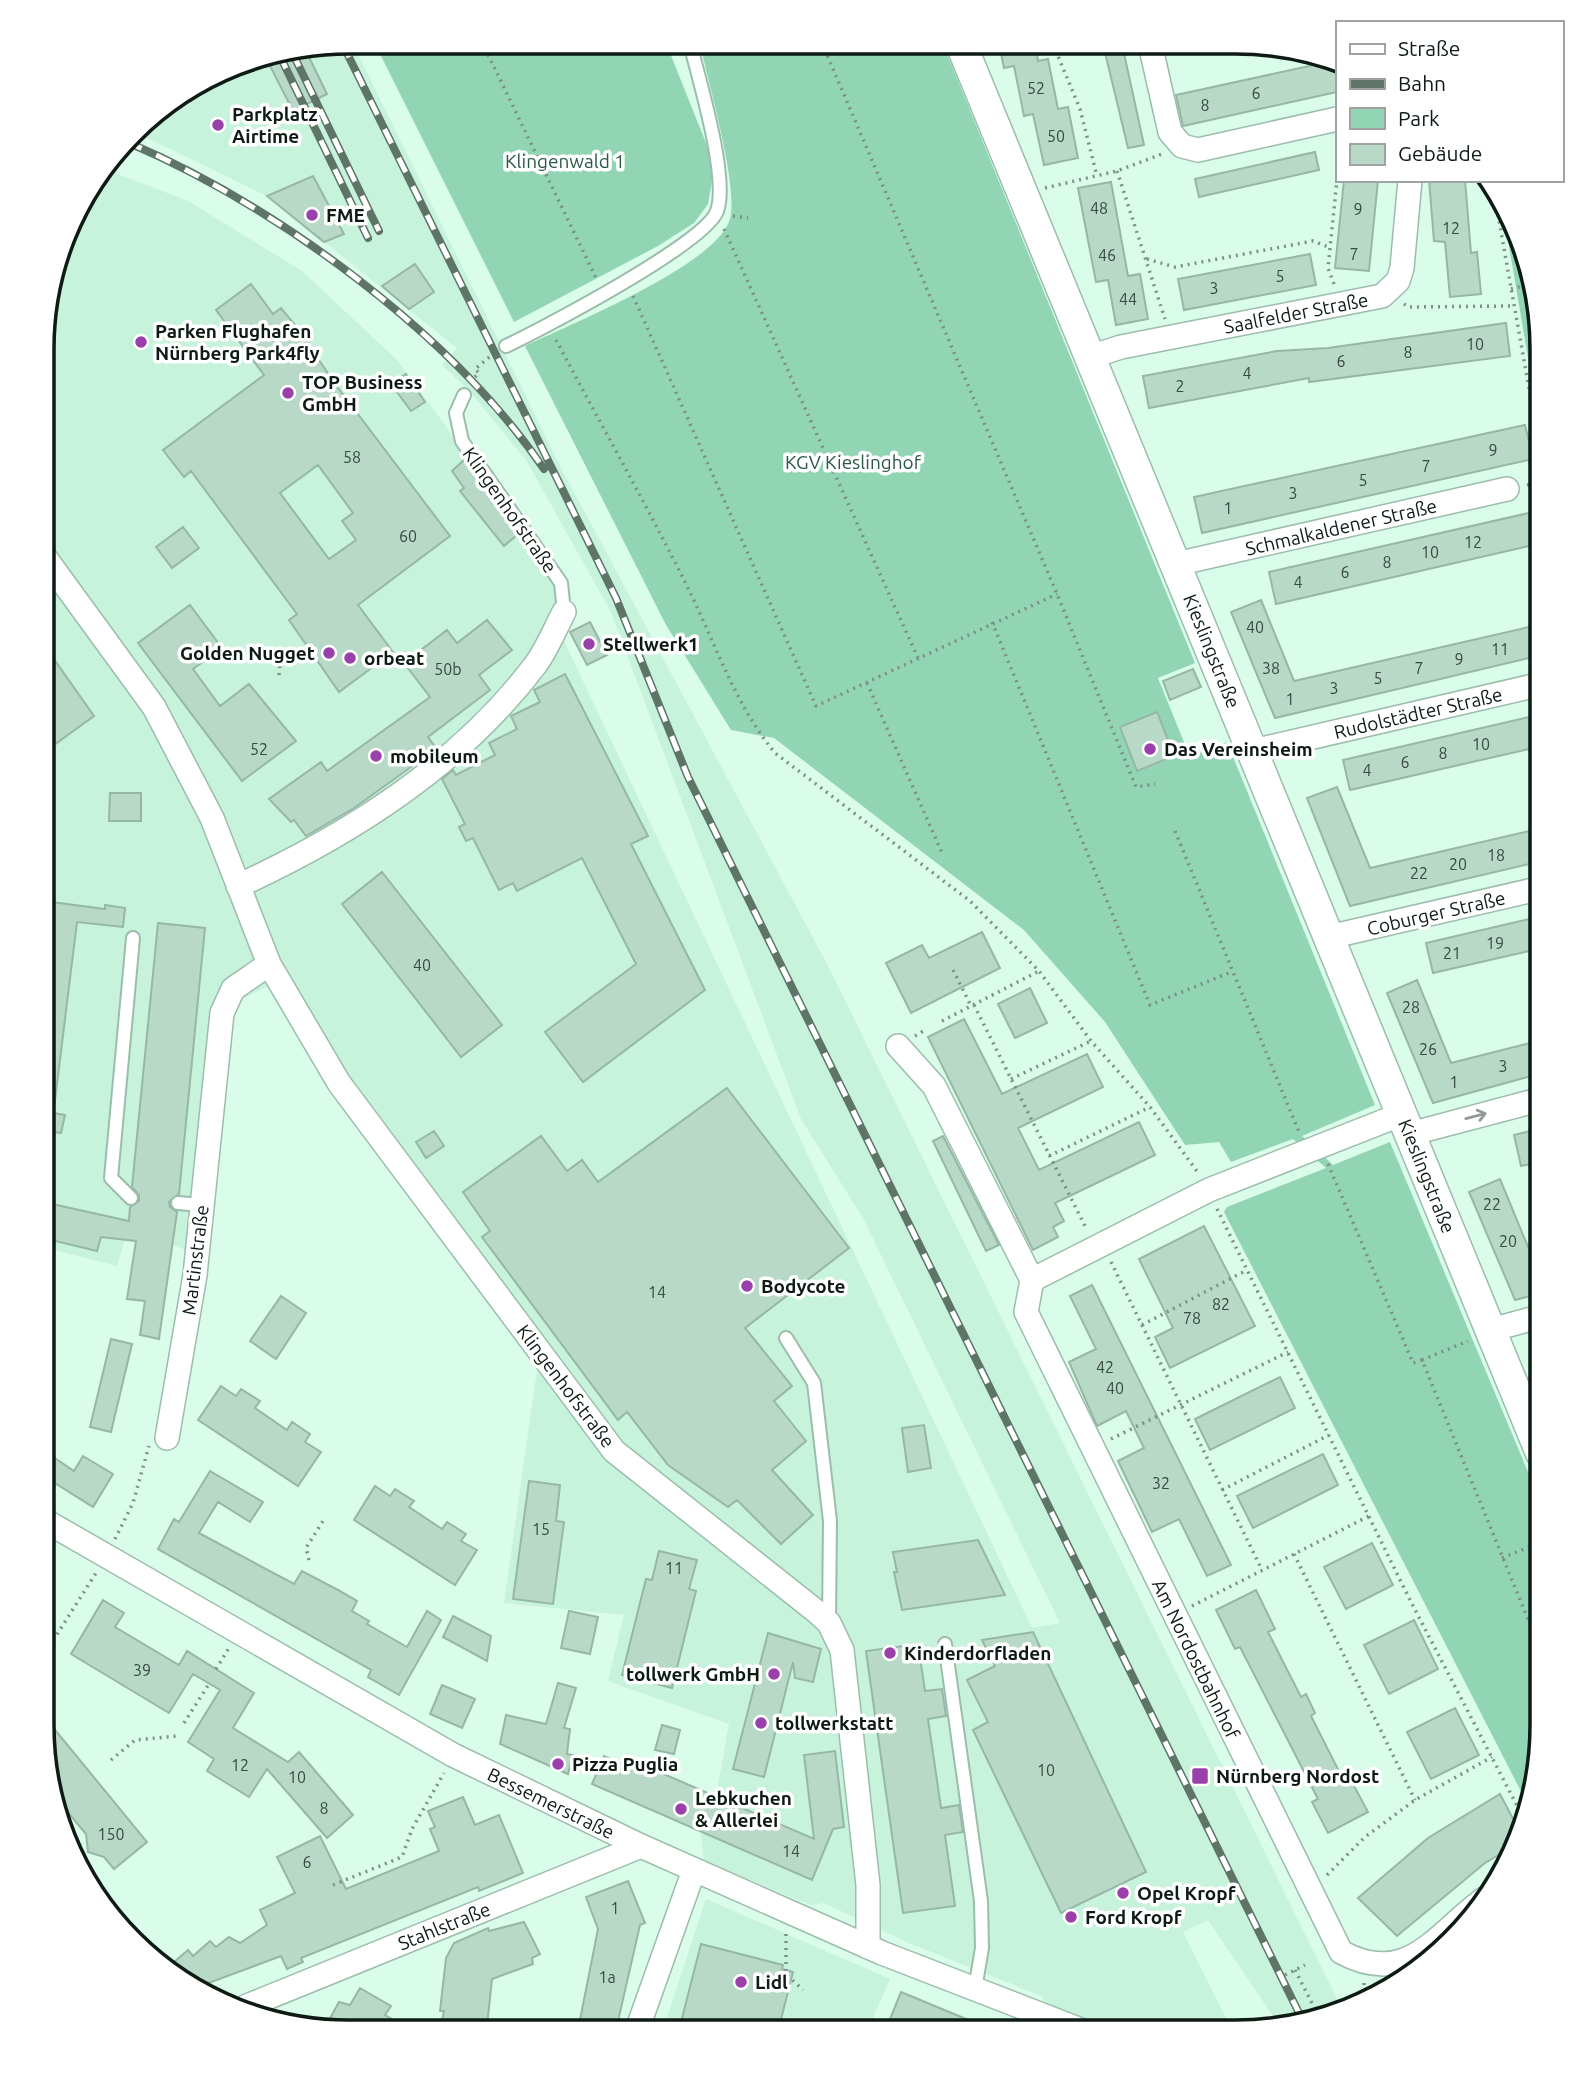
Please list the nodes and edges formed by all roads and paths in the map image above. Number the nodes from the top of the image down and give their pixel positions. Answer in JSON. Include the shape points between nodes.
{"nodes":[{"id":1,"x":488,"y":54,"type":"edge"},
{"id":2,"x":693,"y":54,"type":"edge"},
{"id":3,"x":827,"y":54,"type":"edge"},
{"id":4,"x":965,"y":54,"type":"edge"},
{"id":5,"x":1057,"y":54,"type":"edge"},
{"id":6,"x":1152,"y":54,"type":"edge"},
{"id":7,"x":1336,"y":119,"type":"edge"},
{"id":8,"x":1182,"y":146,"type":"junction"},
{"id":9,"x":1117,"y":171,"type":"junction"},
{"id":10,"x":1097,"y":176,"type":"junction"},
{"id":11,"x":1337,"y":182,"type":"edge"},
{"id":12,"x":1410,"y":182,"type":"edge"},
{"id":13,"x":1023,"y":193,"type":"junction"},
{"id":14,"x":717,"y":213,"type":"junction"},
{"id":15,"x":1498,"y":218,"type":"edge"},
{"id":16,"x":1331,"y":248,"type":"junction"},
{"id":17,"x":1147,"y":259,"type":"junction"},
{"id":18,"x":626,"y":280,"type":"junction"},
{"id":19,"x":1523,"y":286,"type":"edge"},
{"id":20,"x":1511,"y":289,"type":"junction"},
{"id":21,"x":603,"y":292,"type":"junction"},
{"id":22,"x":1343,"y":305,"type":"junction"},
{"id":23,"x":1514,"y":306,"type":"junction"},
{"id":24,"x":1408,"y":307,"type":"dead end"},
{"id":25,"x":547,"y":324,"type":"junction"},
{"id":26,"x":1170,"y":338,"type":"junction"},
{"id":27,"x":506,"y":346,"type":"joint"},
{"id":28,"x":1090,"y":357,"type":"junction"},
{"id":29,"x":464,"y":395,"type":"joint"},
{"id":30,"x":1530,"y":395,"type":"edge"},
{"id":31,"x":1507,"y":489,"type":"dead end"},
{"id":32,"x":1176,"y":564,"type":"junction"},
{"id":33,"x":54,"y":570,"type":"edge"},
{"id":34,"x":1057,"y":594,"type":"junction"},
{"id":35,"x":564,"y":612,"type":"joint"},
{"id":36,"x":992,"y":622,"type":"junction"},
{"id":37,"x":281,"y":650,"type":"dead end"},
{"id":38,"x":918,"y":658,"type":"junction"},
{"id":39,"x":279,"y":675,"type":"dead end"},
{"id":40,"x":867,"y":683,"type":"junction"},
{"id":41,"x":1530,"y":687,"type":"edge"},
{"id":42,"x":1253,"y":751,"type":"junction"},
{"id":43,"x":1155,"y":784,"type":"dead end"},
{"id":44,"x":1175,"y":831,"type":"dead end"},
{"id":45,"x":942,"y":853,"type":"dead end"},
{"id":46,"x":238,"y":886,"type":"junction"},
{"id":47,"x":1530,"y":891,"type":"edge"},
{"id":48,"x":1329,"y":937,"type":"junction"},
{"id":49,"x":133,"y":938,"type":"dead end"},
{"id":50,"x":269,"y":964,"type":"junction"},
{"id":51,"x":953,"y":970,"type":"dead end"},
{"id":52,"x":1039,"y":971,"type":"junction"},
{"id":53,"x":1231,"y":972,"type":"junction"},
{"id":54,"x":973,"y":1006,"type":"junction"},
{"id":55,"x":942,"y":1021,"type":"dead end"},
{"id":56,"x":1091,"y":1041,"type":"junction"},
{"id":57,"x":898,"y":1046,"type":"dead end"},
{"id":58,"x":1011,"y":1079,"type":"junction"},
{"id":59,"x":1530,"y":1101,"type":"edge"},
{"id":60,"x":1150,"y":1107,"type":"junction"},
{"id":61,"x":1406,"y":1124,"type":"junction"},
{"id":62,"x":1314,"y":1147,"type":"junction"},
{"id":63,"x":1049,"y":1156,"type":"junction"},
{"id":64,"x":1209,"y":1190,"type":"junction"},
{"id":65,"x":131,"y":1198,"type":"dead end"},
{"id":66,"x":178,"y":1203,"type":"dead end"},
{"id":67,"x":202,"y":1205,"type":"junction"},
{"id":68,"x":1099,"y":1246,"type":"junction"},
{"id":69,"x":1247,"y":1270,"type":"junction"},
{"id":70,"x":1032,"y":1280,"type":"junction"},
{"id":71,"x":1530,"y":1319,"type":"edge"},
{"id":72,"x":1142,"y":1325,"type":"junction"},
{"id":73,"x":1491,"y":1330,"type":"junction"},
{"id":74,"x":786,"y":1338,"type":"dead end"},
{"id":75,"x":1288,"y":1352,"type":"junction"},
{"id":76,"x":1422,"y":1360,"type":"junction"},
{"id":77,"x":1181,"y":1405,"type":"junction"},
{"id":78,"x":1530,"y":1426,"type":"edge"},
{"id":79,"x":1125,"y":1432,"type":"dead end"},
{"id":80,"x":1328,"y":1435,"type":"junction"},
{"id":81,"x":167,"y":1438,"type":"joint"},
{"id":82,"x":1222,"y":1489,"type":"junction"},
{"id":83,"x":1370,"y":1516,"type":"junction"},
{"id":84,"x":323,"y":1521,"type":"dead end"},
{"id":85,"x":54,"y":1526,"type":"edge"},
{"id":86,"x":1530,"y":1547,"type":"edge"},
{"id":87,"x":1294,"y":1554,"type":"junction"},
{"id":88,"x":107,"y":1555,"type":"junction"},
{"id":89,"x":1502,"y":1558,"type":"junction"},
{"id":90,"x":309,"y":1560,"type":"dead end"},
{"id":91,"x":1262,"y":1570,"type":"junction"},
{"id":92,"x":1174,"y":1615,"type":"junction"},
{"id":93,"x":829,"y":1623,"type":"junction"},
{"id":94,"x":1530,"y":1625,"type":"edge"},
{"id":95,"x":54,"y":1639,"type":"edge"},
{"id":96,"x":945,"y":1644,"type":"dead end"},
{"id":97,"x":209,"y":1684,"type":"dead end"},
{"id":98,"x":184,"y":1723,"type":"dead end"},
{"id":99,"x":177,"y":1736,"type":"dead end"},
{"id":100,"x":453,"y":1755,"type":"junction"},
{"id":101,"x":1492,"y":1757,"type":"junction"},
{"id":102,"x":111,"y":1760,"type":"dead end"},
{"id":103,"x":1415,"y":1800,"type":"junction"},
{"id":104,"x":1518,"y":1807,"type":"edge"},
{"id":105,"x":640,"y":1846,"type":"junction"},
{"id":106,"x":694,"y":1870,"type":"junction"},
{"id":107,"x":333,"y":1885,"type":"dead end"},
{"id":108,"x":1310,"y":1888,"type":"junction"},
{"id":109,"x":786,"y":1910,"type":"junction"},
{"id":110,"x":1442,"y":1934,"type":"edge"},
{"id":111,"x":869,"y":1947,"type":"junction"},
{"id":112,"x":1305,"y":1965,"type":"dead end"},
{"id":113,"x":1295,"y":1970,"type":"junction"},
{"id":114,"x":1285,"y":1975,"type":"dead end"},
{"id":115,"x":975,"y":1989,"type":"junction"},
{"id":116,"x":803,"y":1990,"type":"dead end"},
{"id":117,"x":253,"y":2004,"type":"edge"},
{"id":118,"x":1315,"y":2009,"type":"edge"},
{"id":119,"x":642,"y":2020,"type":"edge"},
{"id":120,"x":1055,"y":2020,"type":"edge"}],
"edges":[{"from":1,"to":21,"type":"path"},
{"from":2,"to":14,"type":"lane","via":[[722,186]]},
{"from":3,"to":34,"type":"path"},
{"from":4,"to":13,"type":"street","name":"Kieslingstraße"},
{"from":5,"to":10,"type":"path","via":[[1080,109]]},
{"from":6,"to":8,"type":"street","via":[[1170,132]]},
{"from":7,"to":8,"type":"street","via":[[1198,150]]},
{"from":8,"to":9,"type":"path"},
{"from":9,"to":10,"type":"path"},
{"from":9,"to":17,"type":"path"},
{"from":10,"to":13,"type":"path"},
{"from":11,"to":16,"type":"path"},
{"from":12,"to":22,"type":"street","name":"Saalfelder Straße","via":[[1398,281],[1382,296]]},
{"from":13,"to":28,"type":"street","name":"Kieslingstraße"},
{"from":14,"to":18,"type":"lane","via":[[695,236]]},
{"from":14,"to":38,"type":"path"},
{"from":15,"to":20,"type":"path"},
{"from":16,"to":17,"type":"path","via":[[1313,241],[1175,267]]},
{"from":16,"to":22,"type":"path","via":[[1328,268]]},
{"from":17,"to":26,"type":"path"},
{"from":18,"to":21,"type":"lane"},
{"from":18,"to":40,"type":"path","via":[[816,706]]},
{"from":19,"to":20,"type":"path"},
{"from":20,"to":23,"type":"path"},
{"from":21,"to":25,"type":"lane"},
{"from":22,"to":26,"type":"street","name":"Saalfelder Straße"},
{"from":23,"to":24,"type":"path"},
{"from":23,"to":30,"type":"path"},
{"from":25,"to":27,"type":"lane"},
{"from":25,"to":52,"type":"path","via":[[680,573],[733,689],[762,737],[775,753],[970,901]]},
{"from":26,"to":28,"type":"street","name":"Saalfelder Straße"},
{"from":27,"to":29,"type":"path","via":[[475,369],[479,373],[463,388],[468,392]]},
{"from":28,"to":32,"type":"street","name":"Kieslingstraße"},
{"from":29,"to":35,"type":"lane","name":"Klingenhofstraße","via":[[456,413],[461,441],[561,583]]},
{"from":31,"to":32,"type":"street","name":"Schmalkaldener Straße"},
{"from":32,"to":42,"type":"street","name":"Kieslingstraße"},
{"from":33,"to":46,"type":"street","name":"Klingenhofstraße","via":[[154,707],[212,818]]},
{"from":34,"to":36,"type":"path"},
{"from":34,"to":43,"type":"path","via":[[1136,787]]},
{"from":35,"to":46,"type":"street","name":"Klingenhofstraße","via":[[538,662],[473,734],[400,796],[291,862]]},
{"from":36,"to":38,"type":"path"},
{"from":36,"to":53,"type":"path","via":[[1150,1004]]},
{"from":37,"to":39,"type":"path"},
{"from":38,"to":40,"type":"path"},
{"from":40,"to":45,"type":"path"},
{"from":41,"to":42,"type":"street","name":"Rudolstädter Straße"},
{"from":42,"to":48,"type":"street","name":"Kieslingstraße"},
{"from":44,"to":53,"type":"path"},
{"from":46,"to":50,"type":"street","name":"Klingenhofstraße"},
{"from":47,"to":48,"type":"street","name":"Coburger Straße"},
{"from":48,"to":61,"type":"street","name":"Kieslingstraße"},
{"from":49,"to":65,"type":"lane","via":[[111,1178]]},
{"from":50,"to":67,"type":"street","name":"Martinstraße","via":[[233,989],[222,1013]]},
{"from":50,"to":93,"type":"street","name":"Klingenhofstraße","via":[[339,1083],[614,1451]]},
{"from":51,"to":54,"type":"path"},
{"from":52,"to":54,"type":"path"},
{"from":52,"to":56,"type":"path"},
{"from":53,"to":62,"type":"path"},
{"from":54,"to":55,"type":"path"},
{"from":54,"to":58,"type":"path"},
{"from":56,"to":58,"type":"path"},
{"from":56,"to":60,"type":"path"},
{"from":57,"to":70,"type":"street","via":[[934,1086]]},
{"from":58,"to":63,"type":"path"},
{"from":61,"to":59,"type":"street","one_way":true},
{"from":60,"to":63,"type":"path"},
{"from":60,"to":64,"type":"path"},
{"from":61,"to":62,"type":"street"},
{"from":61,"to":73,"type":"street","name":"Kieslingstraße"},
{"from":62,"to":64,"type":"street"},
{"from":62,"to":76,"type":"path","via":[[1413,1363]]},
{"from":63,"to":68,"type":"path"},
{"from":64,"to":68,"type":"street"},
{"from":64,"to":69,"type":"path"},
{"from":66,"to":67,"type":"lane"},
{"from":67,"to":81,"type":"street","name":"Martinstraße"},
{"from":68,"to":70,"type":"street"},
{"from":68,"to":72,"type":"path"},
{"from":69,"to":72,"type":"path"},
{"from":69,"to":75,"type":"path"},
{"from":70,"to":92,"type":"street","name":"Am Nordostbahnhof","via":[[1027,1312]]},
{"from":71,"to":73,"type":"street"},
{"from":72,"to":77,"type":"path"},
{"from":73,"to":76,"type":"path"},
{"from":73,"to":78,"type":"street","name":"Kieslingstraße"},
{"from":74,"to":93,"type":"lane","via":[[814,1383],[830,1521]]},
{"from":75,"to":77,"type":"path"},
{"from":75,"to":80,"type":"path"},
{"from":76,"to":89,"type":"path"},
{"from":77,"to":79,"type":"path"},
{"from":77,"to":82,"type":"path"},
{"from":80,"to":82,"type":"path"},
{"from":80,"to":83,"type":"path"},
{"from":81,"to":88,"type":"path","via":[[146,1447],[133,1503]]},
{"from":82,"to":91,"type":"path"},
{"from":83,"to":87,"type":"path"},
{"from":83,"to":101,"type":"path"},
{"from":84,"to":90,"type":"path","via":[[306,1548]]},
{"from":85,"to":88,"type":"street","name":"Bessemerstraße"},
{"from":86,"to":89,"type":"path"},
{"from":87,"to":91,"type":"path"},
{"from":87,"to":103,"type":"path"},
{"from":88,"to":95,"type":"path"},
{"from":88,"to":100,"type":"street","name":"Bessemerstraße"},
{"from":89,"to":94,"type":"path"},
{"from":91,"to":92,"type":"path"},
{"from":92,"to":108,"type":"street","name":"Am Nordostbahnhof"},
{"from":93,"to":111,"type":"street","name":"Klingenhofstraße","via":[[842,1650],[868,1885]]},
{"from":96,"to":115,"type":"lane","via":[[981,1901],[982,1948]]},
{"from":97,"to":98,"type":"path"},
{"from":99,"to":102,"type":"path","via":[[135,1740]]},
{"from":100,"to":105,"type":"street","name":"Bessemerstraße"},
{"from":100,"to":107,"type":"path","via":[[412,1829],[402,1857]]},
{"from":101,"to":103,"type":"path"},
{"from":101,"to":104,"type":"path"},
{"from":103,"to":108,"type":"path","via":[[1365,1837]]},
{"from":105,"to":106,"type":"street","name":"Bessemerstraße"},
{"from":105,"to":117,"type":"street","name":"Stahlstraße"},
{"from":106,"to":109,"type":"street","name":"Bessemerstraße"},
{"from":106,"to":119,"type":"street"},
{"from":108,"to":110,"type":"street","name":"Am Nordostbahnhof","via":[[1341,1952],[1362,1964],[1409,1961]]},
{"from":109,"to":111,"type":"street","name":"Bessemerstraße"},
{"from":109,"to":116,"type":"path","via":[[786,1974]]},
{"from":111,"to":115,"type":"street","name":"Bessemerstraße"},
{"from":112,"to":113,"type":"path"},
{"from":113,"to":114,"type":"path"},
{"from":113,"to":118,"type":"path"},
{"from":115,"to":120,"type":"street","name":"Bessemerstraße"}]}
